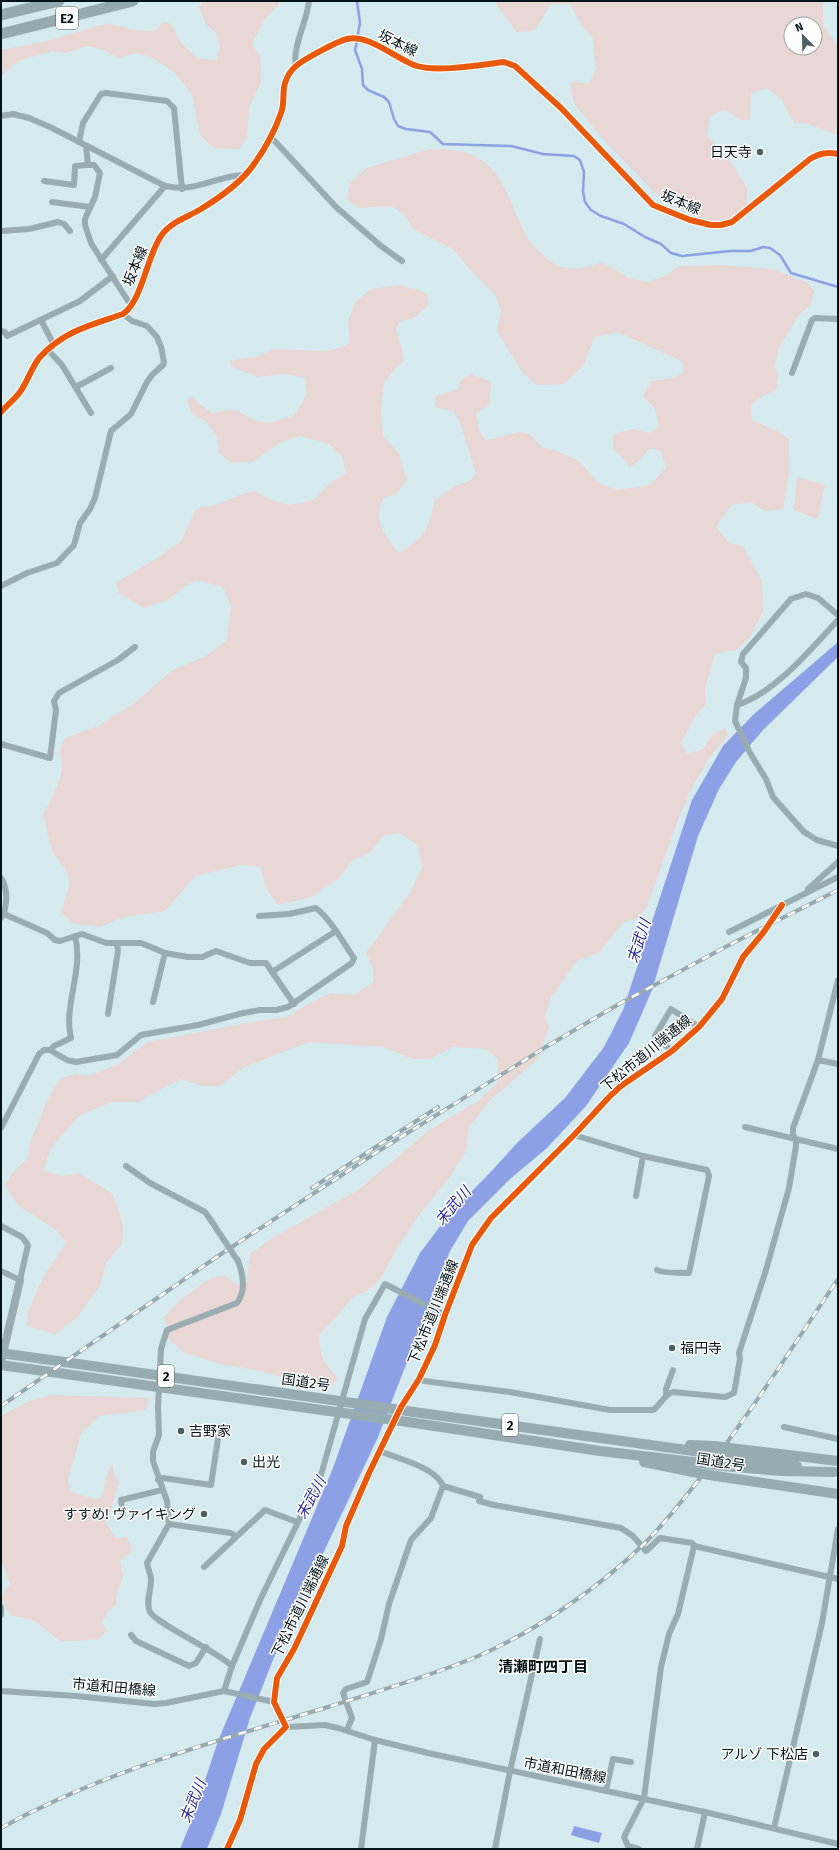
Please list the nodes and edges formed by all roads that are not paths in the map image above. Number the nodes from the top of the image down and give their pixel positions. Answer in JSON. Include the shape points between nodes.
{"nodes":[{"id":1,"x":59,"y":1,"type":"edge"},
{"id":2,"x":133,"y":1,"type":"edge"},
{"id":3,"x":309,"y":1,"type":"edge"},
{"id":4,"x":1,"y":15,"type":"edge"},
{"id":5,"x":1,"y":34,"type":"edge"},
{"id":6,"x":296,"y":66,"type":"junction"},
{"id":7,"x":1,"y":116,"type":"edge"},
{"id":8,"x":270,"y":136,"type":"junction"},
{"id":9,"x":79,"y":142,"type":"junction"},
{"id":10,"x":86,"y":146,"type":"junction"},
{"id":11,"x":838,"y":154,"type":"edge"},
{"id":12,"x":88,"y":165,"type":"junction"},
{"id":13,"x":245,"y":174,"type":"junction"},
{"id":14,"x":44,"y":181,"type":"dead end"},
{"id":15,"x":165,"y":186,"type":"junction"},
{"id":16,"x":182,"y":189,"type":"junction"},
{"id":17,"x":52,"y":202,"type":"dead end"},
{"id":18,"x":90,"y":207,"type":"junction"},
{"id":19,"x":1,"y":231,"type":"edge"},
{"id":20,"x":70,"y":231,"type":"dead end"},
{"id":21,"x":101,"y":260,"type":"junction"},
{"id":22,"x":402,"y":261,"type":"dead end"},
{"id":23,"x":113,"y":276,"type":"junction"},
{"id":24,"x":132,"y":303,"type":"junction"},
{"id":25,"x":123,"y":314,"type":"junction"},
{"id":26,"x":838,"y":319,"type":"edge"},
{"id":27,"x":42,"y":320,"type":"junction"},
{"id":28,"x":1,"y":331,"type":"edge"},
{"id":29,"x":54,"y":345,"type":"junction"},
{"id":30,"x":48,"y":350,"type":"junction"},
{"id":31,"x":111,"y":368,"type":"dead end"},
{"id":32,"x":792,"y":373,"type":"dead end"},
{"id":33,"x":76,"y":387,"type":"junction"},
{"id":34,"x":1,"y":412,"type":"edge"},
{"id":35,"x":90,"y":413,"type":"dead end"},
{"id":36,"x":1,"y":586,"type":"edge"},
{"id":37,"x":838,"y":615,"type":"edge"},
{"id":38,"x":838,"y":620,"type":"edge"},
{"id":39,"x":135,"y":647,"type":"dead end"},
{"id":40,"x":736,"y":705,"type":"junction"},
{"id":41,"x":1,"y":744,"type":"edge"},
{"id":42,"x":838,"y":846,"type":"edge"},
{"id":43,"x":838,"y":862,"type":"edge"},
{"id":44,"x":838,"y":876,"type":"edge"},
{"id":45,"x":1,"y":878,"type":"edge"},
{"id":46,"x":808,"y":891,"type":"junction"},
{"id":47,"x":782,"y":905,"type":"junction"},
{"id":48,"x":2,"y":916,"type":"edge"},
{"id":49,"x":259,"y":916,"type":"dead end"},
{"id":50,"x":336,"y":931,"type":"junction"},
{"id":51,"x":729,"y":932,"type":"dead end"},
{"id":52,"x":74,"y":936,"type":"junction"},
{"id":53,"x":117,"y":944,"type":"junction"},
{"id":54,"x":165,"y":953,"type":"junction"},
{"id":55,"x":272,"y":972,"type":"junction"},
{"id":56,"x":838,"y":980,"type":"edge"},
{"id":57,"x":153,"y":1002,"type":"dead end"},
{"id":58,"x":294,"y":1004,"type":"junction"},
{"id":59,"x":108,"y":1014,"type":"dead end"},
{"id":60,"x":699,"y":1027,"type":"junction"},
{"id":61,"x":50,"y":1050,"type":"junction"},
{"id":62,"x":672,"y":1051,"type":"junction"},
{"id":63,"x":818,"y":1060,"type":"junction"},
{"id":64,"x":838,"y":1064,"type":"edge"},
{"id":65,"x":745,"y":1127,"type":"dead end"},
{"id":66,"x":1,"y":1128,"type":"edge"},
{"id":67,"x":574,"y":1136,"type":"junction"},
{"id":68,"x":796,"y":1140,"type":"junction"},
{"id":69,"x":838,"y":1149,"type":"edge"},
{"id":70,"x":643,"y":1156,"type":"junction"},
{"id":71,"x":126,"y":1166,"type":"dead end"},
{"id":72,"x":636,"y":1196,"type":"dead end"},
{"id":73,"x":1,"y":1226,"type":"edge"},
{"id":74,"x":657,"y":1270,"type":"dead end"},
{"id":75,"x":1,"y":1271,"type":"edge"},
{"id":76,"x":20,"y":1280,"type":"junction"},
{"id":77,"x":442,"y":1313,"type":"junction"},
{"id":78,"x":2,"y":1359,"type":"edge"},
{"id":79,"x":672,"y":1370,"type":"dead end"},
{"id":80,"x":419,"y":1379,"type":"junction"},
{"id":81,"x":666,"y":1394,"type":"junction"},
{"id":82,"x":784,"y":1427,"type":"dead end"},
{"id":83,"x":219,"y":1432,"type":"dead end"},
{"id":84,"x":838,"y":1439,"type":"edge"},
{"id":85,"x":711,"y":1450,"type":"junction"},
{"id":86,"x":380,"y":1451,"type":"junction"},
{"id":87,"x":600,"y":1451,"type":"junction"},
{"id":88,"x":838,"y":1461,"type":"edge"},
{"id":89,"x":836,"y":1472,"type":"edge"},
{"id":90,"x":158,"y":1480,"type":"junction"},
{"id":91,"x":443,"y":1486,"type":"junction"},
{"id":92,"x":162,"y":1490,"type":"junction"},
{"id":93,"x":838,"y":1494,"type":"edge"},
{"id":94,"x":123,"y":1514,"type":"dead end"},
{"id":95,"x":297,"y":1522,"type":"junction"},
{"id":96,"x":169,"y":1524,"type":"junction"},
{"id":97,"x":838,"y":1529,"type":"edge"},
{"id":98,"x":236,"y":1536,"type":"junction"},
{"id":99,"x":694,"y":1546,"type":"junction"},
{"id":100,"x":204,"y":1567,"type":"dead end"},
{"id":101,"x":830,"y":1577,"type":"junction"},
{"id":102,"x":838,"y":1579,"type":"edge"},
{"id":103,"x":1,"y":1607,"type":"edge"},
{"id":104,"x":1,"y":1615,"type":"edge"},
{"id":105,"x":130,"y":1635,"type":"dead end"},
{"id":106,"x":540,"y":1639,"type":"dead end"},
{"id":107,"x":206,"y":1647,"type":"junction"},
{"id":108,"x":232,"y":1666,"type":"junction"},
{"id":109,"x":1,"y":1691,"type":"edge"},
{"id":110,"x":224,"y":1691,"type":"junction"},
{"id":111,"x":270,"y":1702,"type":"junction"},
{"id":112,"x":286,"y":1727,"type":"junction"},
{"id":113,"x":347,"y":1730,"type":"junction"},
{"id":114,"x":375,"y":1740,"type":"junction"},
{"id":115,"x":631,"y":1762,"type":"dead end"},
{"id":116,"x":510,"y":1771,"type":"junction"},
{"id":117,"x":606,"y":1790,"type":"junction"},
{"id":118,"x":644,"y":1798,"type":"junction"},
{"id":119,"x":705,"y":1812,"type":"junction"},
{"id":120,"x":774,"y":1828,"type":"junction"},
{"id":121,"x":838,"y":1844,"type":"edge"},
{"id":122,"x":227,"y":1849,"type":"edge"},
{"id":123,"x":361,"y":1849,"type":"edge"},
{"id":124,"x":494,"y":1849,"type":"edge"},
{"id":125,"x":639,"y":1849,"type":"edge"},
{"id":126,"x":697,"y":1849,"type":"edge"}],
"edges":[{"from":1,"to":4,"type":"highway","number":"E2"},
{"from":2,"to":5,"type":"highway","number":"E2"},
{"from":3,"to":6,"type":"street","via":[[295,59]]},
{"from":6,"to":8,"type":"street","name":"坂本線","via":[[285,83],[282,111]]},
{"from":6,"to":11,"type":"street","name":"坂本線","via":[[346,39],[355,38],[366,40],[416,66],[429,68],[504,62],[515,66],[561,108],[653,205],[690,220],[711,225],[732,222],[810,158],[818,154]]},
{"from":7,"to":9,"type":"street","via":[[13,114],[29,118]]},
{"from":8,"to":13,"type":"street","name":"坂本線","via":[[254,165]]},
{"from":8,"to":22,"type":"street","via":[[336,207]]},
{"from":9,"to":10,"type":"street"},
{"from":9,"to":16,"type":"street","via":[[83,123],[101,94],[167,101],[174,108]]},
{"from":10,"to":12,"type":"street"},
{"from":10,"to":15,"type":"street"},
{"from":12,"to":14,"type":"street","via":[[75,166],[74,185]]},
{"from":12,"to":18,"type":"street","via":[[94,165],[100,173]]},
{"from":13,"to":16,"type":"street"},
{"from":13,"to":24,"type":"street","name":"坂本線","via":[[219,196],[172,225],[162,235]]},
{"from":15,"to":16,"type":"street"},
{"from":15,"to":21,"type":"street"},
{"from":17,"to":18,"type":"street"},
{"from":18,"to":21,"type":"street","via":[[85,224],[91,243]]},
{"from":19,"to":20,"type":"street","via":[[58,222]]},
{"from":21,"to":23,"type":"street"},
{"from":23,"to":24,"type":"street","via":[[128,301]]},
{"from":23,"to":27,"type":"street","via":[[80,301]]},
{"from":24,"to":25,"type":"street","name":"坂本線"},
{"from":25,"to":29,"type":"street","via":[[72,331]]},
{"from":25,"to":36,"type":"street","via":[[132,321],[147,326],[157,338],[163,365],[147,382],[132,414],[112,431],[95,498],[80,522],[74,545],[57,563],[27,573]]},
{"from":26,"to":32,"type":"street","via":[[812,320]]},
{"from":27,"to":28,"type":"street","via":[[7,336]]},
{"from":27,"to":29,"type":"street"},
{"from":29,"to":30,"type":"street"},
{"from":30,"to":33,"type":"street","via":[[62,365]]},
{"from":30,"to":34,"type":"street","via":[[32,368],[20,393]]},
{"from":31,"to":33,"type":"street"},
{"from":33,"to":35,"type":"street"},
{"from":37,"to":40,"type":"street","via":[[818,598],[806,594],[791,600],[743,654],[741,662],[746,668],[746,678]]},
{"from":38,"to":40,"type":"street","via":[[790,671],[758,695]]},
{"from":39,"to":41,"type":"street","via":[[118,660],[59,693],[54,701],[56,710],[50,758]]},
{"from":40,"to":42,"type":"street","via":[[735,721],[773,797],[804,832],[817,840]]},
{"from":43,"to":46,"type":"street"},
{"from":44,"to":46,"type":"street"},
{"from":45,"to":48,"type":"street","via":[[6,893]]},
{"from":46,"to":47,"type":"street"},
{"from":47,"to":51,"type":"street"},
{"from":47,"to":60,"type":"street","name":"下松市道川端通線","via":[[743,957],[722,999]]},
{"from":48,"to":52,"type":"street","via":[[47,933],[55,940],[60,941]]},
{"from":49,"to":50,"type":"street","via":[[289,914],[316,908],[325,915]]},
{"from":50,"to":55,"type":"street"},
{"from":50,"to":58,"type":"street","via":[[354,958],[352,963]]},
{"from":52,"to":53,"type":"street","via":[[88,935],[106,943]]},
{"from":52,"to":61,"type":"street","via":[[77,968],[68,1027],[71,1038]]},
{"from":53,"to":54,"type":"street","via":[[141,943]]},
{"from":53,"to":59,"type":"street"},
{"from":54,"to":55,"type":"street","via":[[202,957],[216,951],[250,963],[266,963]]},
{"from":54,"to":57,"type":"street"},
{"from":55,"to":58,"type":"street"},
{"from":56,"to":63,"type":"street"},
{"from":58,"to":61,"type":"street","via":[[276,1010],[243,1013],[198,1025],[140,1035],[117,1055],[76,1062]]},
{"from":60,"to":62,"type":"street","name":"下松市道川端通線"},
{"from":60,"to":62,"type":"street","via":[[671,1009],[655,1036]]},
{"from":61,"to":66,"type":"street","via":[[44,1050],[39,1054]]},
{"from":62,"to":67,"type":"street","name":"下松市道川端通線","via":[[621,1086]]},
{"from":63,"to":64,"type":"street"},
{"from":63,"to":68,"type":"street","via":[[793,1128]]},
{"from":65,"to":68,"type":"street"},
{"from":67,"to":70,"type":"street"},
{"from":67,"to":77,"type":"street","name":"下松市道川端通線","via":[[491,1218],[478,1235]]},
{"from":68,"to":69,"type":"street"},
{"from":68,"to":81,"type":"street","via":[[789,1188],[739,1353],[734,1393],[726,1397],[673,1392]]},
{"from":70,"to":72,"type":"street"},
{"from":70,"to":74,"type":"street","via":[[706,1170],[709,1176],[689,1273]]},
{"from":71,"to":90,"type":"street","bridge":true,"via":[[205,1212],[238,1261],[243,1275],[237,1303],[167,1330],[160,1349],[159,1435],[152,1461]]},
{"from":73,"to":76,"type":"street","via":[[22,1237],[28,1245]]},
{"from":75,"to":76,"type":"street"},
{"from":76,"to":78,"type":"street"},
{"from":77,"to":80,"type":"street","name":"下松市道川端通線","via":[[434,1345]]},
{"from":77,"to":95,"type":"street","via":[[385,1284],[365,1319],[321,1475]]},
{"from":78,"to":85,"type":"highway","name":"国道2号","number":"2","bridge":true,"via":[[332,1400],[606,1439]]},
{"from":78,"to":87,"type":"highway","name":"国道2号","number":"2","bridge":true},
{"from":79,"to":81,"type":"street"},
{"from":80,"to":81,"type":"street","via":[[610,1410],[653,1410]]},
{"from":80,"to":86,"type":"street","name":"下松市道川端通線","via":[[401,1407]]},
{"from":82,"to":84,"type":"street"},
{"from":83,"to":90,"type":"street","via":[[210,1485],[163,1478]]},
{"from":85,"to":88,"type":"highway","name":"国道2号","number":"2","bridge":true,"via":[[738,1448]]},
{"from":85,"to":89,"type":"highway","name":"国道2号","number":"2","bridge":true,"via":[[731,1456]]},
{"from":86,"to":91,"type":"street","via":[[426,1469],[438,1477]]},
{"from":86,"to":111,"type":"street","name":"下松市道川端通線","via":[[346,1526],[342,1546],[294,1649],[277,1678]]},
{"from":87,"to":89,"type":"highway","name":"国道2号","number":"2","bridge":true,"via":[[724,1466]]},
{"from":87,"to":93,"type":"highway","name":"国道2号","number":"2","bridge":true,"via":[[693,1472]]},
{"from":90,"to":92,"type":"street"},
{"from":91,"to":99,"type":"street","via":[[472,1494],[480,1497],[479,1501],[494,1505],[621,1528],[633,1536],[646,1551],[660,1538],[692,1543]]},
{"from":91,"to":113,"type":"street","via":[[431,1518],[411,1540],[389,1604],[367,1682],[346,1689],[343,1693],[352,1718]]},
{"from":92,"to":94,"type":"street","via":[[121,1500]]},
{"from":92,"to":96,"type":"street","via":[[169,1511]]},
{"from":95,"to":98,"type":"street","via":[[265,1510]]},
{"from":95,"to":108,"type":"street"},
{"from":96,"to":98,"type":"street"},
{"from":96,"to":107,"type":"street","via":[[148,1563],[151,1578],[150,1611],[160,1621]]},
{"from":97,"to":101,"type":"street"},
{"from":98,"to":100,"type":"street"},
{"from":99,"to":101,"type":"street"},
{"from":99,"to":118,"type":"street","via":[[678,1614],[669,1634],[661,1667]]},
{"from":101,"to":102,"type":"street"},
{"from":101,"to":120,"type":"street","via":[[822,1623]]},
{"from":103,"to":104,"type":"street"},
{"from":105,"to":107,"type":"street","via":[[136,1642],[189,1666],[196,1663]]},
{"from":106,"to":116,"type":"street"},
{"from":107,"to":108,"type":"street"},
{"from":108,"to":110,"type":"street"},
{"from":109,"to":110,"type":"street","name":"市道和田橋線","via":[[154,1704]]},
{"from":110,"to":111,"type":"street"},
{"from":111,"to":112,"type":"street"},
{"from":112,"to":113,"type":"street","name":"市道和田橋線","via":[[325,1725]]},
{"from":112,"to":122,"type":"street","via":[[264,1750],[256,1764],[240,1820]]},
{"from":113,"to":114,"type":"street","name":"市道和田橋線"},
{"from":114,"to":116,"type":"street","name":"市道和田橋線"},
{"from":114,"to":123,"type":"street"},
{"from":115,"to":117,"type":"street","via":[[613,1759]]},
{"from":116,"to":117,"type":"street","name":"市道和田橋線"},
{"from":116,"to":124,"type":"street"},
{"from":117,"to":118,"type":"street","name":"市道和田橋線"},
{"from":118,"to":119,"type":"street","name":"市道和田橋線"},
{"from":118,"to":125,"type":"street","via":[[624,1838],[628,1846]]},
{"from":119,"to":120,"type":"street","name":"市道和田橋線"},
{"from":119,"to":126,"type":"street"},
{"from":120,"to":121,"type":"street","name":"市道和田橋線"}]}
